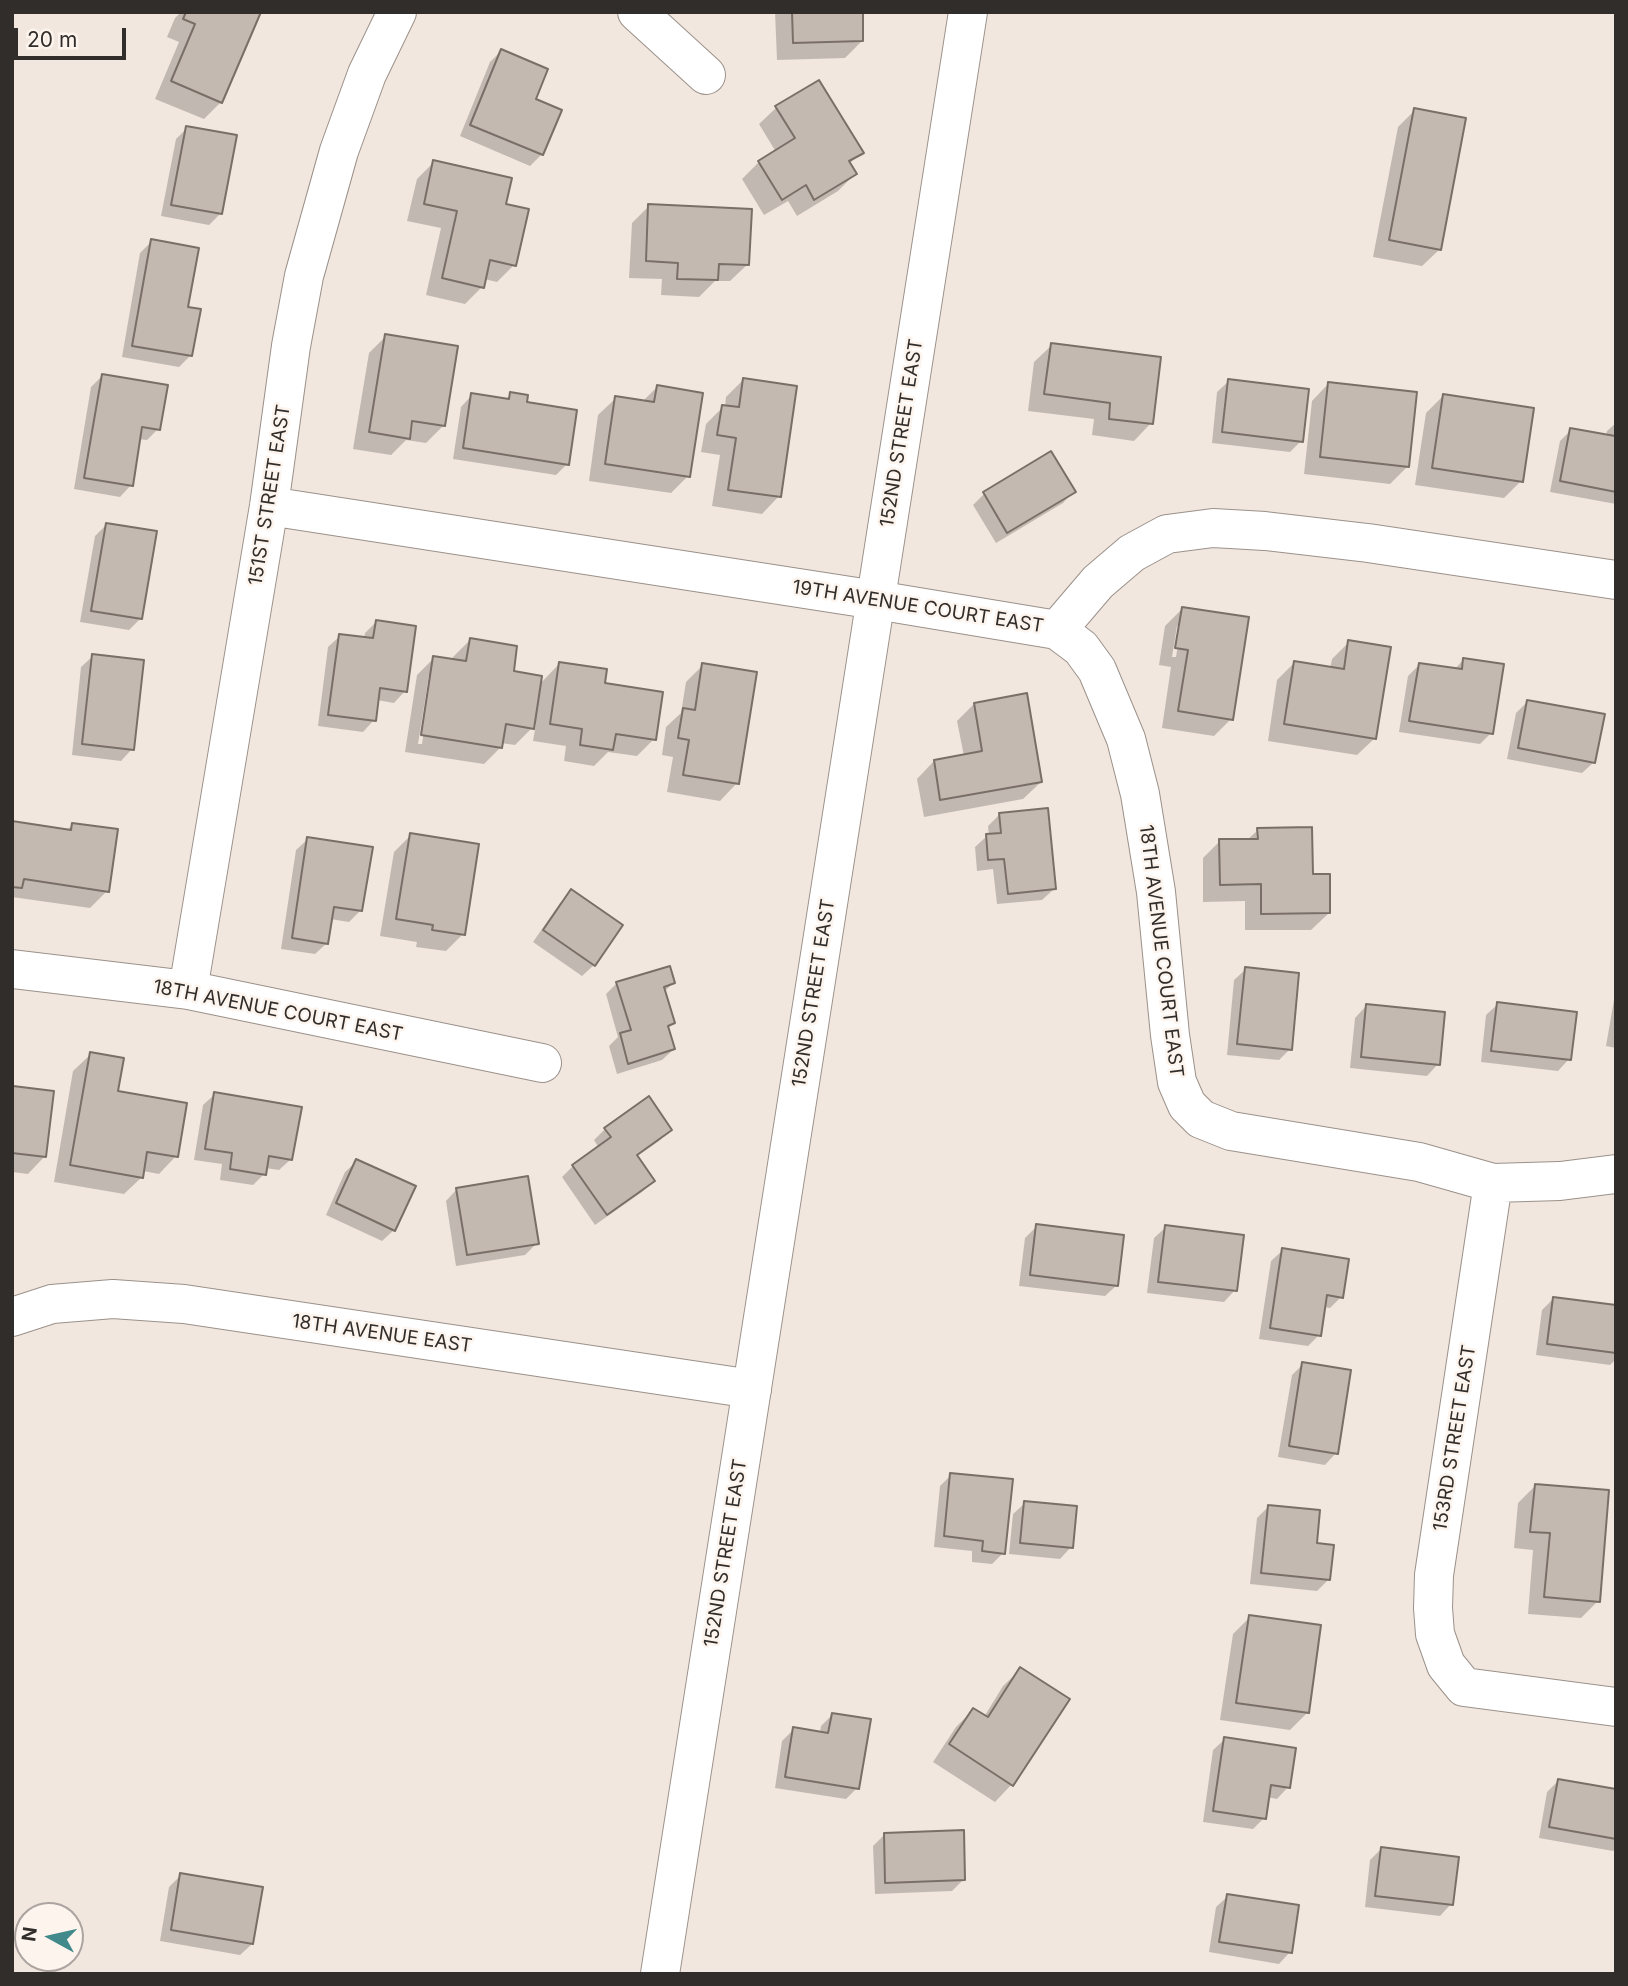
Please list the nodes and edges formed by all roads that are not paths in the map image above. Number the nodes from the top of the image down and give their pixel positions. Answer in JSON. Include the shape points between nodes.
{"nodes":[{"id":1,"x":397,"y":12,"type":"edge"},
{"id":2,"x":637,"y":12,"type":"edge"},
{"id":3,"x":968,"y":12,"type":"edge"},
{"id":4,"x":706,"y":75,"type":"dead end"},
{"id":5,"x":270,"y":506,"type":"junction"},
{"id":6,"x":1616,"y":580,"type":"edge"},
{"id":7,"x":876,"y":600,"type":"junction"},
{"id":8,"x":1057,"y":630,"type":"junction"},
{"id":9,"x":12,"y":969,"type":"edge"},
{"id":10,"x":188,"y":990,"type":"junction"},
{"id":11,"x":542,"y":1063,"type":"dead end"},
{"id":12,"x":1616,"y":1174,"type":"edge"},
{"id":13,"x":1493,"y":1183,"type":"junction"},
{"id":14,"x":12,"y":1317,"type":"edge"},
{"id":15,"x":752,"y":1389,"type":"junction"},
{"id":16,"x":1616,"y":1707,"type":"edge"},
{"id":17,"x":660,"y":1974,"type":"edge"}],
"edges":[{"from":1,"to":5,"type":"street","name":"151ST STREET EAST","via":[[367,74],[304,276]]},
{"from":2,"to":4,"type":"street"},
{"from":3,"to":7,"type":"street","name":"152ND STREET EAST"},
{"from":5,"to":7,"type":"street","name":"19TH AVENUE COURT EAST"},
{"from":5,"to":10,"type":"street","name":"151ST STREET EAST"},
{"from":6,"to":8,"type":"street","name":"19TH AVENUE COURT EAST","via":[[1368,543],[1213,528],[1167,534],[1132,553],[1098,582]]},
{"from":7,"to":8,"type":"street","name":"19TH AVENUE COURT EAST"},
{"from":7,"to":15,"type":"street","name":"152ND STREET EAST"},
{"from":8,"to":13,"type":"street","name":"18TH AVENUE COURT EAST","via":[[1081,648],[1097,670],[1126,739],[1156,892],[1177,1082],[1187,1105],[1201,1119],[1231,1131],[1419,1162]]},
{"from":9,"to":10,"type":"street","name":"18TH AVENUE COURT EAST"},
{"from":10,"to":11,"type":"street","name":"18TH AVENUE COURT EAST"},
{"from":12,"to":13,"type":"street","name":"18TH AVENUE COURT EAST"},
{"from":13,"to":16,"type":"street","name":"153RD STREET EAST","via":[[1434,1575],[1435,1634],[1446,1665],[1464,1686]]},
{"from":14,"to":15,"type":"street","name":"18TH AVENUE EAST","via":[[52,1304],[101,1300],[184,1304]]},
{"from":15,"to":17,"type":"street","name":"152ND STREET EAST"}]}
